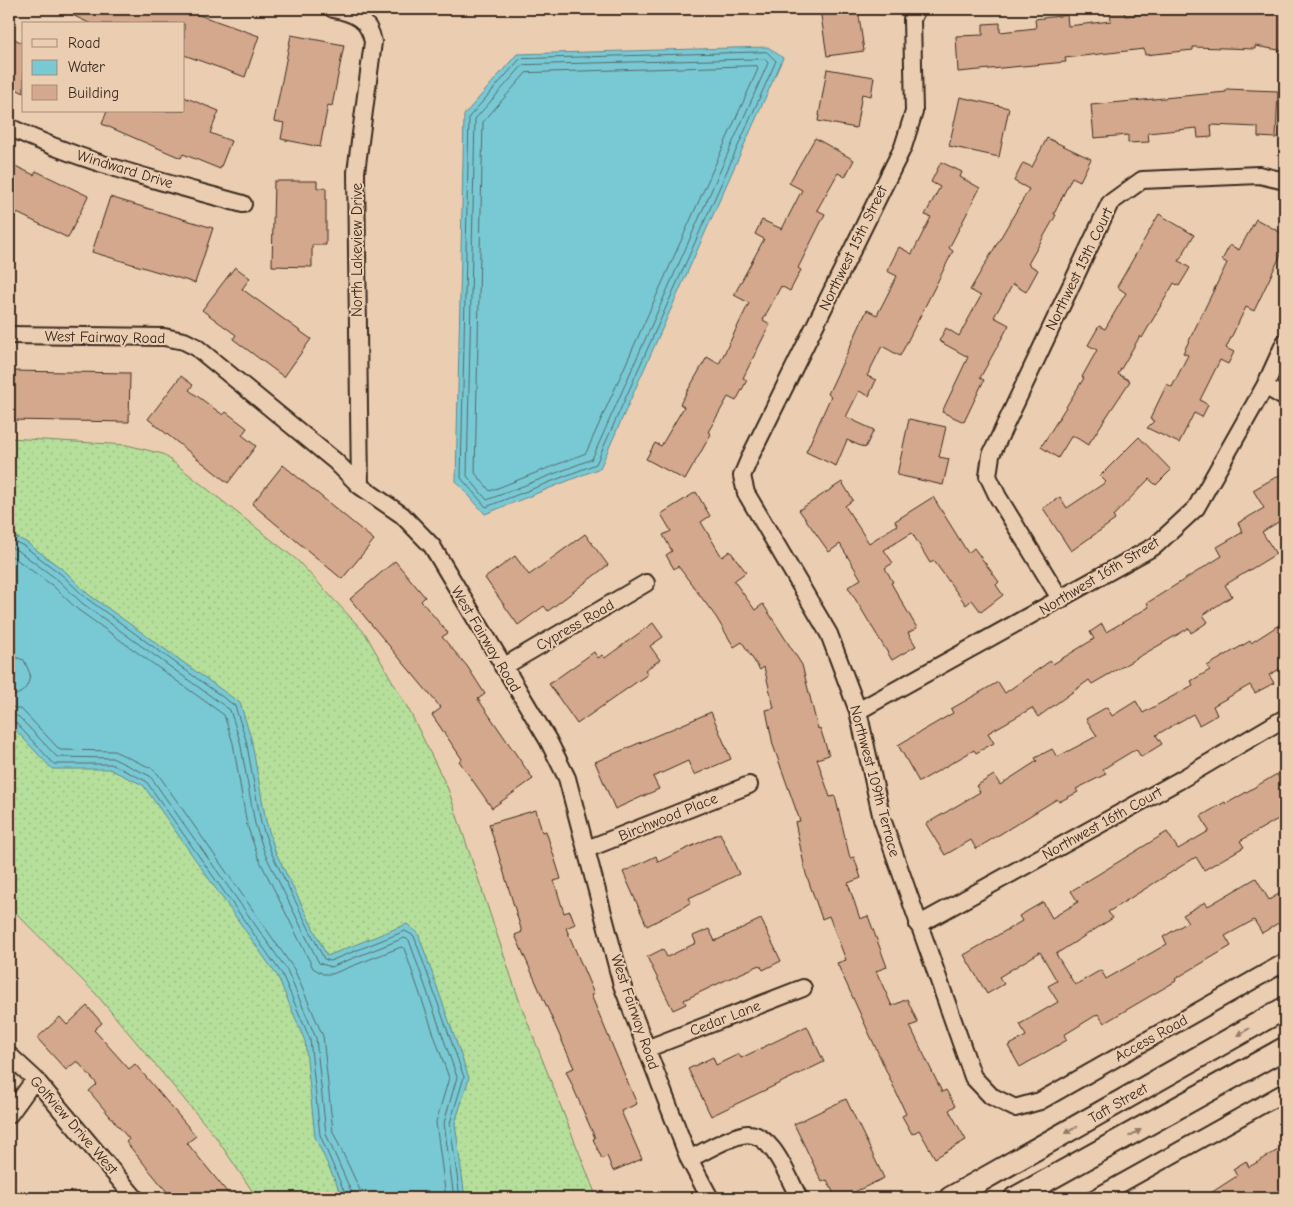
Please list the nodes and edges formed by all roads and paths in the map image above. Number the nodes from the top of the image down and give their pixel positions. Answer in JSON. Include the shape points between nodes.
{"nodes":[{"id":1,"x":333,"y":9,"type":"edge"},
{"id":2,"x":917,"y":9,"type":"edge"},
{"id":3,"x":9,"y":127,"type":"edge"},
{"id":4,"x":1285,"y":180,"type":"edge"},
{"id":5,"x":244,"y":204,"type":"dead end"},
{"id":6,"x":9,"y":335,"type":"edge"},
{"id":7,"x":1285,"y":342,"type":"edge"},
{"id":8,"x":1265,"y":386,"type":"junction"},
{"id":9,"x":1285,"y":398,"type":"edge"},
{"id":10,"x":742,"y":476,"type":"joint"},
{"id":11,"x":360,"y":486,"type":"junction"},
{"id":12,"x":646,"y":583,"type":"dead end"},
{"id":13,"x":1061,"y":600,"type":"junction"},
{"id":14,"x":503,"y":667,"type":"junction"},
{"id":15,"x":858,"y":711,"type":"junction"},
{"id":16,"x":1285,"y":718,"type":"edge"},
{"id":17,"x":749,"y":785,"type":"dead end"},
{"id":18,"x":587,"y":849,"type":"junction"},
{"id":19,"x":918,"y":925,"type":"junction"},
{"id":20,"x":1285,"y":962,"type":"edge"},
{"id":21,"x":804,"y":988,"type":"dead end"},
{"id":22,"x":1285,"y":1008,"type":"edge"},
{"id":23,"x":1285,"y":1048,"type":"edge"},
{"id":24,"x":646,"y":1049,"type":"junction"},
{"id":25,"x":9,"y":1055,"type":"edge"},
{"id":26,"x":35,"y":1079,"type":"junction"},
{"id":27,"x":1285,"y":1092,"type":"edge"},
{"id":28,"x":1015,"y":1108,"type":"joint"},
{"id":29,"x":9,"y":1115,"type":"edge"},
{"id":30,"x":689,"y":1158,"type":"junction"},
{"id":31,"x":135,"y":1198,"type":"edge"},
{"id":32,"x":710,"y":1198,"type":"edge"},
{"id":33,"x":800,"y":1198,"type":"edge"},
{"id":34,"x":950,"y":1198,"type":"edge"},
{"id":35,"x":1015,"y":1198,"type":"edge"},
{"id":36,"x":1095,"y":1198,"type":"edge"}],
"edges":[{"from":1,"to":11,"type":"street","name":"North Lakeview Drive","via":[[362,19],[371,30],[374,42],[356,172]]},
{"from":2,"to":10,"type":"street","name":"Northwest 15th Street","via":[[912,19],[914,112],[903,147]]},
{"from":3,"to":5,"type":"street","name":"Windward Drive","via":[[37,141],[113,167]]},
{"from":4,"to":13,"type":"street","name":"Northwest 15th Court","via":[[1259,175],[1142,180],[1110,203],[991,455],[988,476]]},
{"from":6,"to":11,"type":"street","name":"West Fairway Road","via":[[164,337],[184,341],[196,347],[300,432]]},
{"from":7,"to":8,"type":"street","name":"Northwest 16th Street"},
{"from":8,"to":9,"type":"street"},
{"from":8,"to":13,"type":"street","name":"Northwest 16th Street","via":[[1196,508],[1155,546]]},
{"from":10,"to":15,"type":"street","name":"Northwest 109th Terrace","via":[[746,493],[829,634]]},
{"from":11,"to":14,"type":"street","name":"West Fairway Road","via":[[402,516],[432,546]]},
{"from":12,"to":14,"type":"street","name":"Cypress Road"},
{"from":13,"to":15,"type":"street","name":"Northwest 16th Street"},
{"from":14,"to":18,"type":"street","name":"West Fairway Road","via":[[568,778]]},
{"from":15,"to":19,"type":"street","name":"Northwest 109th Terrace","via":[[882,818]]},
{"from":16,"to":19,"type":"street","name":"Northwest 16th Court"},
{"from":17,"to":18,"type":"street","name":"Birchwood Place"},
{"from":18,"to":24,"type":"street","name":"West Fairway Road","via":[[622,985]]},
{"from":19,"to":28,"type":"street","name":"Northwest 109th Terrace","via":[[973,1077],[990,1096]]},
{"from":20,"to":28,"type":"street","name":"Access Road","via":[[1040,1101]]},
{"from":21,"to":24,"type":"street","name":"Cedar Lane"},
{"from":22,"to":34,"type":"street","name":"Taft Street","one_way":true},
{"from":35,"to":23,"type":"street","one_way":true},
{"from":24,"to":30,"type":"street","name":"West Fairway Road"},
{"from":25,"to":26,"type":"street","name":"Golfview Drive West"},
{"from":26,"to":29,"type":"street"},
{"from":26,"to":31,"type":"street","name":"Golfview Drive West"},
{"from":27,"to":36,"type":"street"},
{"from":30,"to":32,"type":"street","name":"West Fairway Road"},
{"from":30,"to":33,"type":"street","via":[[743,1134],[759,1136],[770,1144]]}]}
